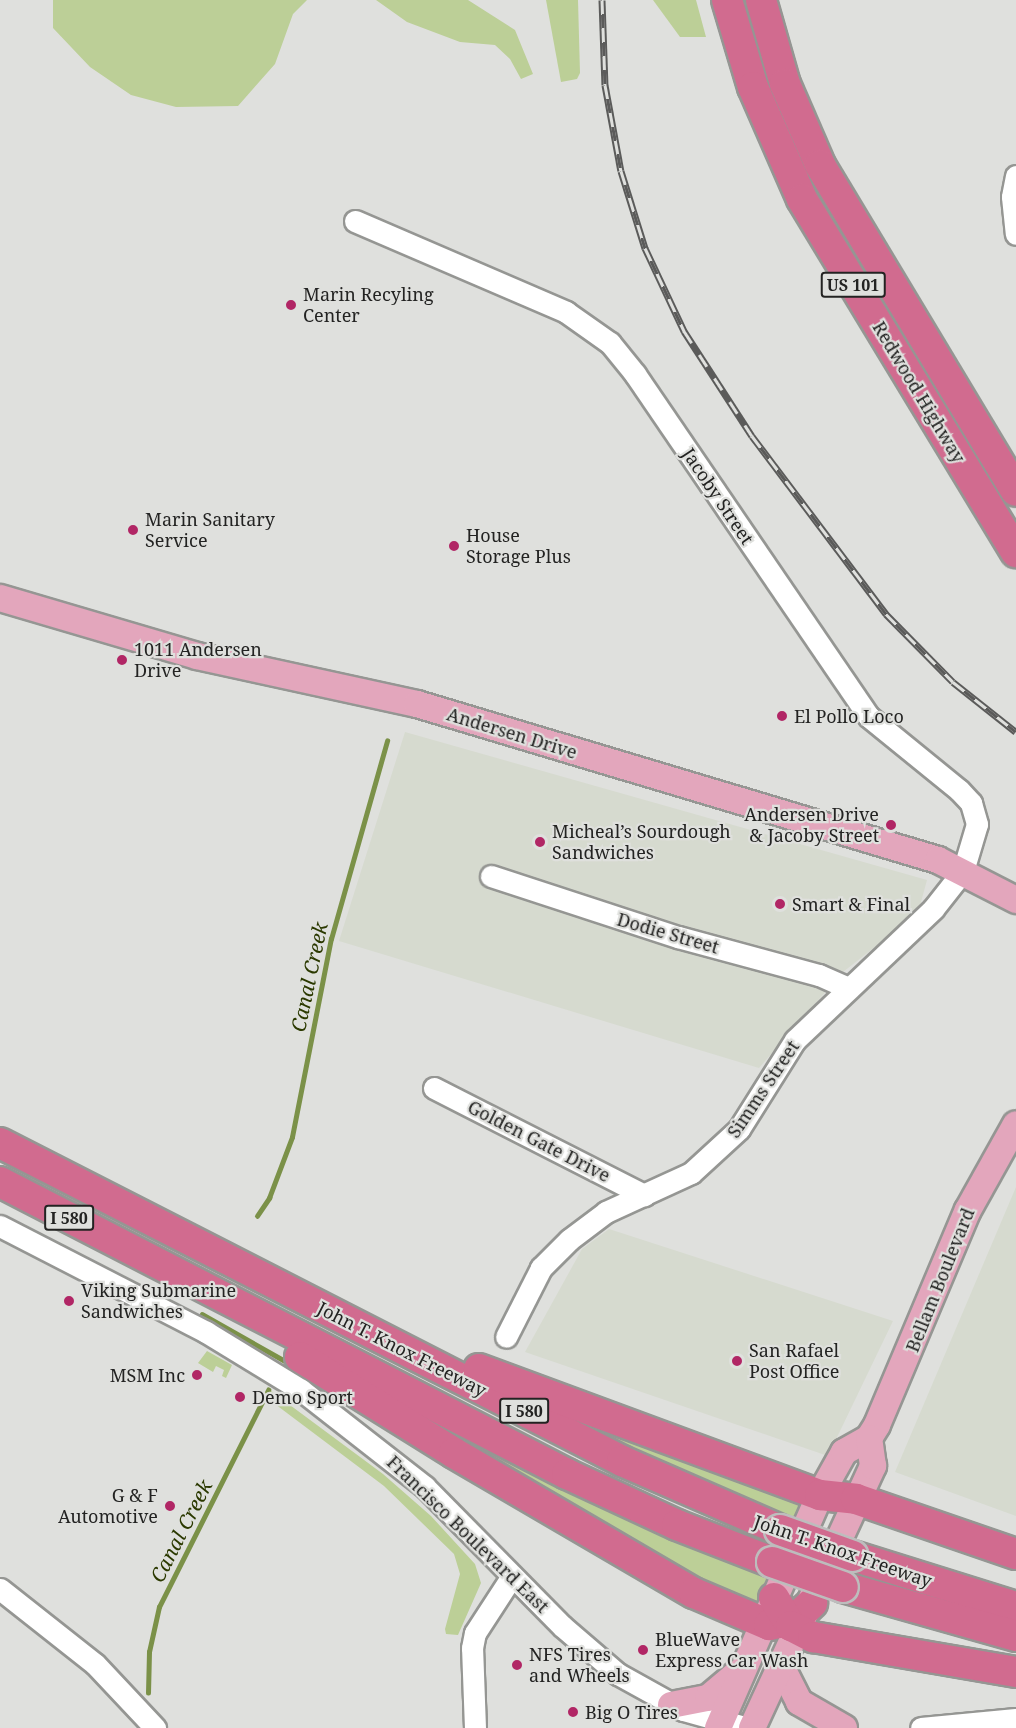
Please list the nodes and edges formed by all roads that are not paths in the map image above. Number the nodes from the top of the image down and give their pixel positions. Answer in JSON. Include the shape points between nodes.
{"nodes":[{"id":1,"x":727,"y":0,"type":"edge"},
{"id":2,"x":761,"y":0,"type":"edge"},
{"id":3,"x":1016,"y":176,"type":"edge"},
{"id":4,"x":355,"y":221,"type":"dead end"},
{"id":5,"x":1016,"y":234,"type":"edge"},
{"id":6,"x":1016,"y":491,"type":"edge"},
{"id":7,"x":1016,"y":552,"type":"edge"},
{"id":8,"x":0,"y":598,"type":"edge"},
{"id":9,"x":963,"y":871,"type":"junction"},
{"id":10,"x":491,"y":876,"type":"dead end"},
{"id":11,"x":1016,"y":899,"type":"edge"},
{"id":12,"x":846,"y":987,"type":"junction"},
{"id":13,"x":434,"y":1088,"type":"dead end"},
{"id":14,"x":1016,"y":1124,"type":"edge"},
{"id":15,"x":0,"y":1143,"type":"edge"},
{"id":16,"x":0,"y":1182,"type":"edge"},
{"id":17,"x":644,"y":1195,"type":"junction"},
{"id":18,"x":0,"y":1226,"type":"edge"},
{"id":19,"x":139,"y":1254,"type":"junction"},
{"id":20,"x":271,"y":1283,"type":"junction"},
{"id":21,"x":506,"y":1337,"type":"dead end"},
{"id":22,"x":869,"y":1438,"type":"junction"},
{"id":23,"x":820,"y":1495,"type":"junction"},
{"id":24,"x":856,"y":1499,"type":"junction"},
{"id":25,"x":1016,"y":1554,"type":"edge"},
{"id":26,"x":512,"y":1576,"type":"junction"},
{"id":27,"x":0,"y":1589,"type":"edge"},
{"id":28,"x":812,"y":1603,"type":"joint"},
{"id":29,"x":1016,"y":1607,"type":"edge"},
{"id":30,"x":781,"y":1619,"type":"junction"},
{"id":31,"x":1016,"y":1636,"type":"edge"},
{"id":32,"x":744,"y":1668,"type":"junction"},
{"id":33,"x":782,"y":1668,"type":"junction"},
{"id":34,"x":1016,"y":1672,"type":"edge"},
{"id":35,"x":671,"y":1705,"type":"junction"},
{"id":36,"x":1016,"y":1719,"type":"edge"},
{"id":37,"x":719,"y":1725,"type":"edge"},
{"id":38,"x":155,"y":1728,"type":"edge"},
{"id":39,"x":475,"y":1728,"type":"edge"},
{"id":40,"x":750,"y":1728,"type":"edge"},
{"id":41,"x":844,"y":1728,"type":"edge"},
{"id":42,"x":921,"y":1728,"type":"edge"}],
"edges":[{"from":1,"to":7,"type":"highway","name":"Redwood Highway","number":"US 101","via":[[753,87],[802,199]]},
{"from":2,"to":6,"type":"highway","name":"Redwood Highway","number":"US 101","via":[[785,84],[820,165]]},
{"from":3,"to":5,"type":"street","via":[[1012,197]]},
{"from":4,"to":9,"type":"street","name":"Jacoby Street","via":[[566,312],[596,330],[617,350],[868,716],[971,803],[976,814],[976,835]]},
{"from":8,"to":9,"type":"main road","name":"Andersen Drive","via":[[204,657],[404,700]]},
{"from":9,"to":11,"type":"main road","name":"Andersen Drive"},
{"from":9,"to":12,"type":"street","name":"Simms Street","via":[[933,909]]},
{"from":10,"to":12,"type":"street","name":"Dodie Street","via":[[678,937],[819,975]]},
{"from":12,"to":17,"type":"street","name":"Simms Street","via":[[784,1053],[752,1111],[725,1144],[692,1173]]},
{"from":13,"to":17,"type":"street","name":"Golden Gate Drive"},
{"from":14,"to":22,"type":"main road","name":"Bellam Boulevard","via":[[968,1210],[899,1380]]},
{"from":15,"to":20,"type":"highway","name":"John T. Knox Freeway","number":"I 580"},
{"from":16,"to":19,"type":"highway","number":"I 580"},
{"from":17,"to":21,"type":"street","name":"Simms Street","via":[[588,1223],[541,1268]]},
{"from":18,"to":26,"type":"street","name":"Francisco Boulevard East","via":[[206,1332],[307,1394],[425,1487]]},
{"from":19,"to":30,"type":"highway","via":[[446,1448],[671,1581]]},
{"from":19,"to":31,"type":"highway","bridge":true,"via":[[567,1474],[668,1521],[843,1587]]},
{"from":20,"to":23,"type":"highway","via":[[497,1377]]},
{"from":20,"to":29,"type":"highway","name":"John T. Knox Freeway","number":"I 580","bridge":true,"via":[[622,1461],[780,1530]]},
{"from":22,"to":23,"type":"main road","via":[[848,1447]]},
{"from":22,"to":24,"type":"main road","via":[[873,1466]]},
{"from":23,"to":24,"type":"highway"},
{"from":23,"to":30,"type":"main road"},
{"from":24,"to":25,"type":"highway"},
{"from":24,"to":28,"type":"main road"},
{"from":26,"to":35,"type":"street","name":"Francisco Boulevard East","via":[[606,1665]]},
{"from":26,"to":39,"type":"street","via":[[475,1633]]},
{"from":27,"to":38,"type":"street","via":[[89,1659]]},
{"from":28,"to":30,"type":"highway"},
{"from":30,"to":32,"type":"main road"},
{"from":30,"to":33,"type":"main road"},
{"from":30,"to":34,"type":"highway","via":[[828,1640]]},
{"from":32,"to":35,"type":"main road","via":[[708,1698]]},
{"from":32,"to":37,"type":"main road"},
{"from":33,"to":40,"type":"main road"},
{"from":33,"to":41,"type":"main road","via":[[799,1702]]},
{"from":35,"to":37,"type":"street","name":"Francisco Boulevard East"},
{"from":36,"to":42,"type":"street"},
{"from":37,"to":40,"type":"street","name":"Francisco Boulevard East"}]}
